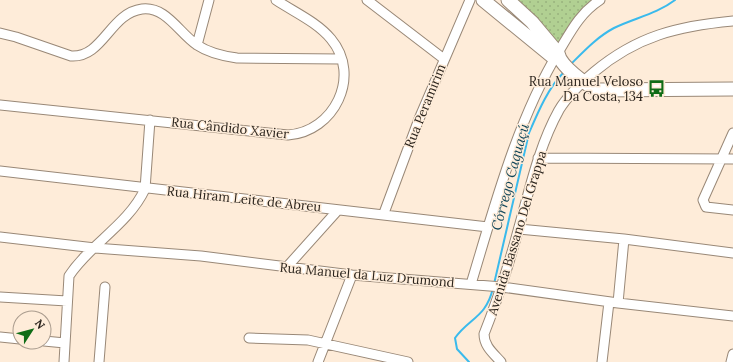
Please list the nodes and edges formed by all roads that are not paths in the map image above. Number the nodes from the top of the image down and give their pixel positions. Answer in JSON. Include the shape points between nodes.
{"nodes":[{"id":1,"x":209,"y":0,"type":"edge"},
{"id":2,"x":276,"y":0,"type":"edge"},
{"id":3,"x":367,"y":0,"type":"edge"},
{"id":4,"x":470,"y":0,"type":"edge"},
{"id":5,"x":483,"y":0,"type":"edge"},
{"id":6,"x":508,"y":0,"type":"edge"},
{"id":7,"x":600,"y":0,"type":"edge"},
{"id":8,"x":733,"y":21,"type":"edge"},
{"id":9,"x":0,"y":34,"type":"edge"},
{"id":10,"x":197,"y":45,"type":"junction"},
{"id":11,"x":559,"y":58,"type":"junction"},
{"id":12,"x":341,"y":59,"type":"junction"},
{"id":13,"x":444,"y":59,"type":"junction"},
{"id":14,"x":581,"y":80,"type":"junction"},
{"id":15,"x":733,"y":89,"type":"edge"},
{"id":16,"x":0,"y":105,"type":"edge"},
{"id":17,"x":150,"y":120,"type":"junction"},
{"id":18,"x":733,"y":133,"type":"edge"},
{"id":19,"x":538,"y":158,"type":"junction"},
{"id":20,"x":733,"y":159,"type":"edge"},
{"id":21,"x":721,"y":160,"type":"junction"},
{"id":22,"x":0,"y":171,"type":"edge"},
{"id":23,"x":145,"y":189,"type":"junction"},
{"id":24,"x":338,"y":210,"type":"junction"},
{"id":25,"x":733,"y":210,"type":"edge"},
{"id":26,"x":384,"y":213,"type":"junction"},
{"id":27,"x":488,"y":226,"type":"junction"},
{"id":28,"x":519,"y":229,"type":"junction"},
{"id":29,"x":0,"y":237,"type":"edge"},
{"id":30,"x":624,"y":239,"type":"junction"},
{"id":31,"x":95,"y":248,"type":"junction"},
{"id":32,"x":733,"y":253,"type":"edge"},
{"id":33,"x":286,"y":268,"type":"junction"},
{"id":34,"x":352,"y":275,"type":"junction"},
{"id":35,"x":475,"y":284,"type":"junction"},
{"id":36,"x":104,"y":287,"type":"dead end"},
{"id":37,"x":499,"y":287,"type":"junction"},
{"id":38,"x":0,"y":297,"type":"edge"},
{"id":39,"x":67,"y":301,"type":"junction"},
{"id":40,"x":613,"y":302,"type":"junction"},
{"id":41,"x":733,"y":316,"type":"edge"},
{"id":42,"x":0,"y":337,"type":"edge"},
{"id":43,"x":12,"y":338,"type":"edge"},
{"id":44,"x":249,"y":338,"type":"dead end"},
{"id":45,"x":52,"y":342,"type":"edge"},
{"id":46,"x":65,"y":343,"type":"junction"},
{"id":47,"x":325,"y":345,"type":"junction"},
{"id":48,"x":733,"y":354,"type":"edge"},
{"id":49,"x":64,"y":362,"type":"edge"},
{"id":50,"x":99,"y":362,"type":"edge"},
{"id":51,"x":318,"y":362,"type":"edge"},
{"id":52,"x":408,"y":362,"type":"edge"},
{"id":53,"x":501,"y":362,"type":"edge"},
{"id":54,"x":602,"y":362,"type":"edge"},
{"id":55,"x":731,"y":362,"type":"edge"}],
"edges":[{"from":1,"to":10,"type":"street"},
{"from":2,"to":12,"type":"street","name":"Rua Cândido Xavier","via":[[322,30],[335,45]]},
{"from":3,"to":13,"type":"street"},
{"from":4,"to":13,"type":"street","name":"Rua Peramirim"},
{"from":5,"to":11,"type":"main road"},
{"from":6,"to":11,"type":"main road","via":[[532,22]]},
{"from":7,"to":11,"type":"street","name":"Avenida Bassano Del Grappa","via":[[582,15]]},
{"from":8,"to":14,"type":"street","name":"Avenida Bassano Del Grappa","via":[[708,23],[646,39]]},
{"from":9,"to":10,"type":"street","via":[[79,57],[95,48],[130,12],[143,9],[166,16]]},
{"from":10,"to":12,"type":"street","via":[[220,56],[237,58]]},
{"from":11,"to":14,"type":"main road"},
{"from":11,"to":27,"type":"street","name":"Avenida Bassano Del Grappa","via":[[526,118]]},
{"from":12,"to":17,"type":"street","name":"Rua Cândido Xavier","via":[[344,76],[340,98],[325,119],[315,128],[300,134],[288,135]]},
{"from":13,"to":26,"type":"street","name":"Rua Peramirim"},
{"from":14,"to":15,"type":"main road","via":[[602,91]]},
{"from":14,"to":19,"type":"street","name":"Avenida Bassano Del Grappa","via":[[559,110]]},
{"from":16,"to":17,"type":"street","name":"Rua Cândido Xavier"},
{"from":17,"to":23,"type":"street"},
{"from":18,"to":21,"type":"street"},
{"from":19,"to":21,"type":"street"},
{"from":19,"to":28,"type":"street","name":"Avenida Bassano Del Grappa"},
{"from":20,"to":21,"type":"street"},
{"from":21,"to":25,"type":"street","via":[[703,200],[706,207]]},
{"from":22,"to":23,"type":"street","name":"Rua Hiram Leite de Abreu"},
{"from":23,"to":24,"type":"street","name":"Rua Hiram Leite de Abreu"},
{"from":23,"to":31,"type":"street","via":[[118,226]]},
{"from":24,"to":26,"type":"street","name":"Rua Hiram Leite de Abreu"},
{"from":24,"to":33,"type":"street"},
{"from":26,"to":27,"type":"street","name":"Rua Hiram Leite de Abreu"},
{"from":27,"to":35,"type":"street","name":"Avenida Bassano Del Grappa"},
{"from":28,"to":30,"type":"street"},
{"from":28,"to":37,"type":"street","name":"Avenida Bassano Del Grappa"},
{"from":29,"to":31,"type":"street","name":"Rua Manuel da Luz Drumond"},
{"from":30,"to":32,"type":"street"},
{"from":30,"to":40,"type":"street"},
{"from":31,"to":33,"type":"street","name":"Rua Manuel da Luz Drumond","via":[[201,256]]},
{"from":31,"to":39,"type":"street","via":[[69,276]]},
{"from":33,"to":34,"type":"street","name":"Rua Manuel da Luz Drumond"},
{"from":34,"to":35,"type":"street","name":"Rua Manuel da Luz Drumond"},
{"from":34,"to":47,"type":"street"},
{"from":35,"to":37,"type":"street","name":"Rua Manuel da Luz Drumond"},
{"from":36,"to":50,"type":"street"},
{"from":37,"to":40,"type":"street","name":"Rua Manuel da Luz Drumond"},
{"from":37,"to":53,"type":"street","name":"Avenida Bassano Del Grappa","via":[[484,340]]},
{"from":38,"to":39,"type":"street"},
{"from":39,"to":46,"type":"street"},
{"from":40,"to":41,"type":"street","name":"Rua Manuel da Luz Drumond"},
{"from":40,"to":54,"type":"street"},
{"from":42,"to":43,"type":"street"},
{"from":44,"to":47,"type":"street","via":[[299,339]]},
{"from":45,"to":46,"type":"street"},
{"from":46,"to":49,"type":"street"},
{"from":47,"to":51,"type":"street"},
{"from":47,"to":52,"type":"street"},
{"from":48,"to":55,"type":"street"}]}
